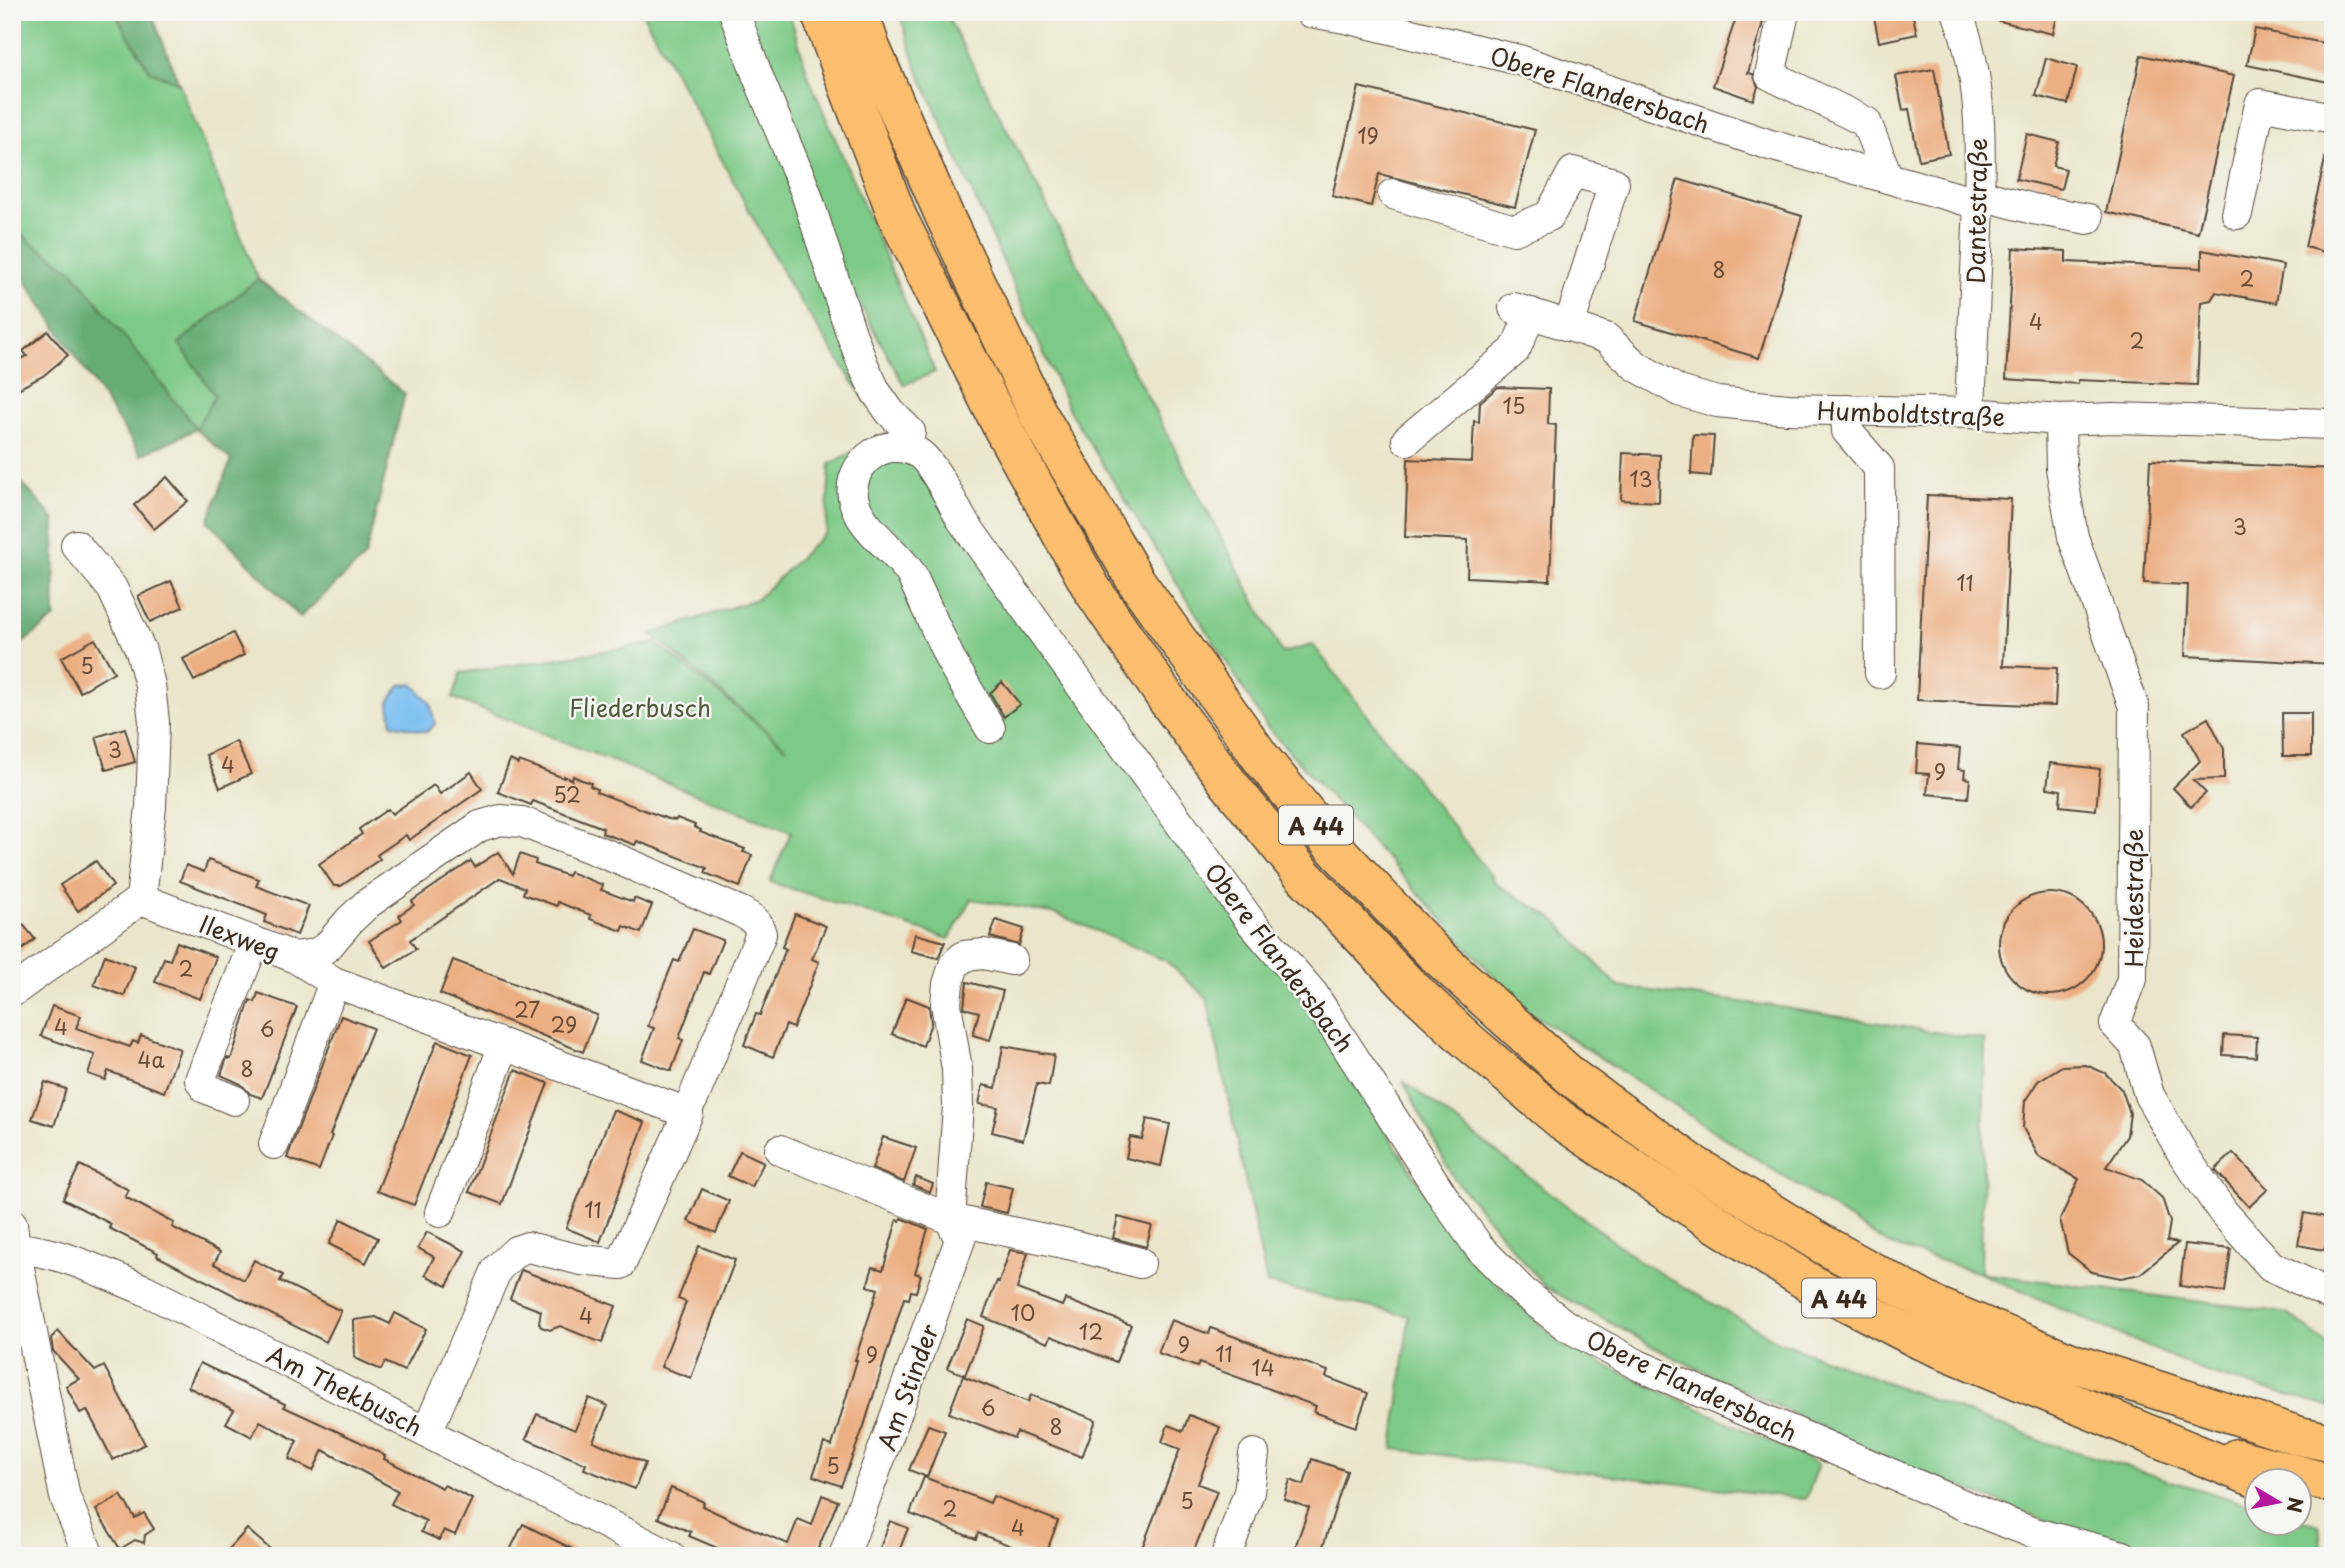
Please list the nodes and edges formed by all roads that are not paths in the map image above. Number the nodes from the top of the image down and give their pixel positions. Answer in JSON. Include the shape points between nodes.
{"nodes":[{"id":1,"x":734,"y":12,"type":"edge"},
{"id":2,"x":820,"y":12,"type":"edge"},
{"id":3,"x":859,"y":12,"type":"edge"},
{"id":4,"x":1310,"y":12,"type":"edge"},
{"id":5,"x":1957,"y":12,"type":"edge"},
{"id":6,"x":1784,"y":13,"type":"edge"},
{"id":7,"x":2333,"y":118,"type":"edge"},
{"id":8,"x":1888,"y":178,"type":"junction"},
{"id":9,"x":1393,"y":194,"type":"dead end"},
{"id":10,"x":1979,"y":199,"type":"junction"},
{"id":11,"x":2237,"y":214,"type":"dead end"},
{"id":12,"x":2088,"y":219,"type":"dead end"},
{"id":13,"x":1569,"y":326,"type":"junction"},
{"id":14,"x":1846,"y":410,"type":"junction"},
{"id":15,"x":1970,"y":413,"type":"junction"},
{"id":16,"x":2060,"y":420,"type":"junction"},
{"id":17,"x":2333,"y":424,"type":"edge"},
{"id":18,"x":1407,"y":440,"type":"dead end"},
{"id":19,"x":907,"y":448,"type":"junction"},
{"id":20,"x":76,"y":545,"type":"dead end"},
{"id":21,"x":1880,"y":673,"type":"dead end"},
{"id":22,"x":990,"y":728,"type":"dead end"},
{"id":23,"x":141,"y":899,"type":"junction"},
{"id":24,"x":254,"y":942,"type":"junction"},
{"id":25,"x":294,"y":957,"type":"junction"},
{"id":26,"x":1012,"y":960,"type":"dead end"},
{"id":27,"x":334,"y":982,"type":"junction"},
{"id":28,"x":12,"y":992,"type":"edge"},
{"id":29,"x":505,"y":1045,"type":"junction"},
{"id":30,"x":234,"y":1100,"type":"dead end"},
{"id":31,"x":691,"y":1106,"type":"junction"},
{"id":32,"x":274,"y":1144,"type":"dead end"},
{"id":33,"x":780,"y":1150,"type":"dead end"},
{"id":34,"x":440,"y":1212,"type":"dead end"},
{"id":35,"x":950,"y":1219,"type":"junction"},
{"id":36,"x":13,"y":1240,"type":"edge"},
{"id":37,"x":1140,"y":1263,"type":"dead end"},
{"id":38,"x":2333,"y":1296,"type":"edge"},
{"id":39,"x":2141,"y":1430,"type":"junction"},
{"id":40,"x":427,"y":1432,"type":"junction"},
{"id":41,"x":2333,"y":1443,"type":"edge"},
{"id":42,"x":1254,"y":1454,"type":"dead end"},
{"id":43,"x":2244,"y":1473,"type":"edge"},
{"id":44,"x":2333,"y":1484,"type":"edge"},
{"id":45,"x":2314,"y":1503,"type":"edge"},
{"id":46,"x":2333,"y":1511,"type":"edge"},
{"id":47,"x":660,"y":1553,"type":"edge"},
{"id":48,"x":89,"y":1556,"type":"edge"},
{"id":49,"x":844,"y":1556,"type":"edge"},
{"id":50,"x":1226,"y":1556,"type":"edge"},
{"id":51,"x":2123,"y":1556,"type":"edge"}],
"edges":[{"from":1,"to":19,"type":"street","via":[[805,190],[864,367],[890,412],[910,432]]},
{"from":2,"to":39,"type":"highway","number":"A 44","via":[[898,218],[1003,429],[1086,578],[1168,702],[1304,876],[1468,1041],[1561,1120],[1676,1198],[1810,1283],[1920,1340]]},
{"from":3,"to":41,"type":"highway","number":"A 44","via":[[944,215],[1038,414],[1136,581],[1261,758],[1332,845],[1433,952],[1574,1079],[1694,1165],[1933,1305],[2073,1363]]},
{"from":4,"to":8,"type":"street","name":"Obere Flandersbach","via":[[1519,60],[1770,145]]},
{"from":5,"to":10,"type":"street","name":"Dantestraße","via":[[1976,84]]},
{"from":6,"to":8,"type":"street","via":[[1770,75],[1866,122]]},
{"from":7,"to":11,"type":"street","via":[[2260,104]]},
{"from":8,"to":10,"type":"street"},
{"from":9,"to":13,"type":"street","via":[[1514,230],[1549,216],[1573,172],[1614,183]]},
{"from":10,"to":12,"type":"street"},
{"from":10,"to":15,"type":"street","name":"Dantestraße"},
{"from":13,"to":14,"type":"street","name":"Humboldtstraße","via":[[1606,338],[1636,366],[1679,391],[1717,402]]},
{"from":13,"to":18,"type":"street","name":"Humboldtstraße","via":[[1522,311],[1515,351]]},
{"from":14,"to":15,"type":"street","name":"Humboldtstraße"},
{"from":14,"to":21,"type":"street","via":[[1847,431],[1880,468]]},
{"from":15,"to":16,"type":"street","name":"Humboldtstraße"},
{"from":16,"to":17,"type":"street","name":"Humboldtstraße"},
{"from":16,"to":38,"type":"street","name":"Heidestraße","via":[[2061,468],[2073,537],[2134,707],[2132,979],[2115,1024],[2135,1045],[2149,1095],[2223,1212],[2271,1266]]},
{"from":19,"to":22,"type":"street","via":[[882,451],[863,462],[853,480],[853,501],[866,524],[911,574],[951,661]]},
{"from":19,"to":51,"type":"street","name":"Obere Flandersbach","via":[[925,458],[962,520],[1251,922],[1314,994],[1479,1247],[1522,1291],[1565,1325],[1638,1365],[1989,1516]]},
{"from":20,"to":23,"type":"street","via":[[112,588],[141,651],[150,685],[154,722],[151,807]]},
{"from":23,"to":24,"type":"street","name":"Ilexweg"},
{"from":23,"to":28,"type":"street"},
{"from":24,"to":25,"type":"street","name":"Ilexweg"},
{"from":24,"to":30,"type":"street","via":[[191,1079]]},
{"from":25,"to":27,"type":"street","name":"Ilexweg"},
{"from":25,"to":31,"type":"street","via":[[327,947],[367,904],[480,826],[501,820],[522,822],[718,902],[759,925],[761,934]]},
{"from":26,"to":35,"type":"street","name":"Am Stinder","via":[[984,954],[964,956],[954,965],[948,984],[946,1004],[957,1069]]},
{"from":27,"to":29,"type":"street","name":"Ilexweg"},
{"from":27,"to":32,"type":"street"},
{"from":29,"to":31,"type":"street","name":"Ilexweg"},
{"from":29,"to":34,"type":"street"},
{"from":31,"to":40,"type":"street","via":[[621,1264],[528,1247],[516,1251],[497,1269]]},
{"from":33,"to":35,"type":"street"},
{"from":35,"to":37,"type":"street"},
{"from":35,"to":49,"type":"street","name":"Am Stinder","via":[[960,1240]]},
{"from":36,"to":40,"type":"street","name":"Am Thekbusch","via":[[145,1290]]},
{"from":36,"to":48,"type":"street","via":[[65,1497]]},
{"from":39,"to":43,"type":"highway"},
{"from":39,"to":44,"type":"highway","number":"A 44"},
{"from":40,"to":47,"type":"street","name":"Am Thekbusch"},
{"from":42,"to":50,"type":"street","via":[[1249,1492]]},
{"from":45,"to":46,"type":"highway"}]}
